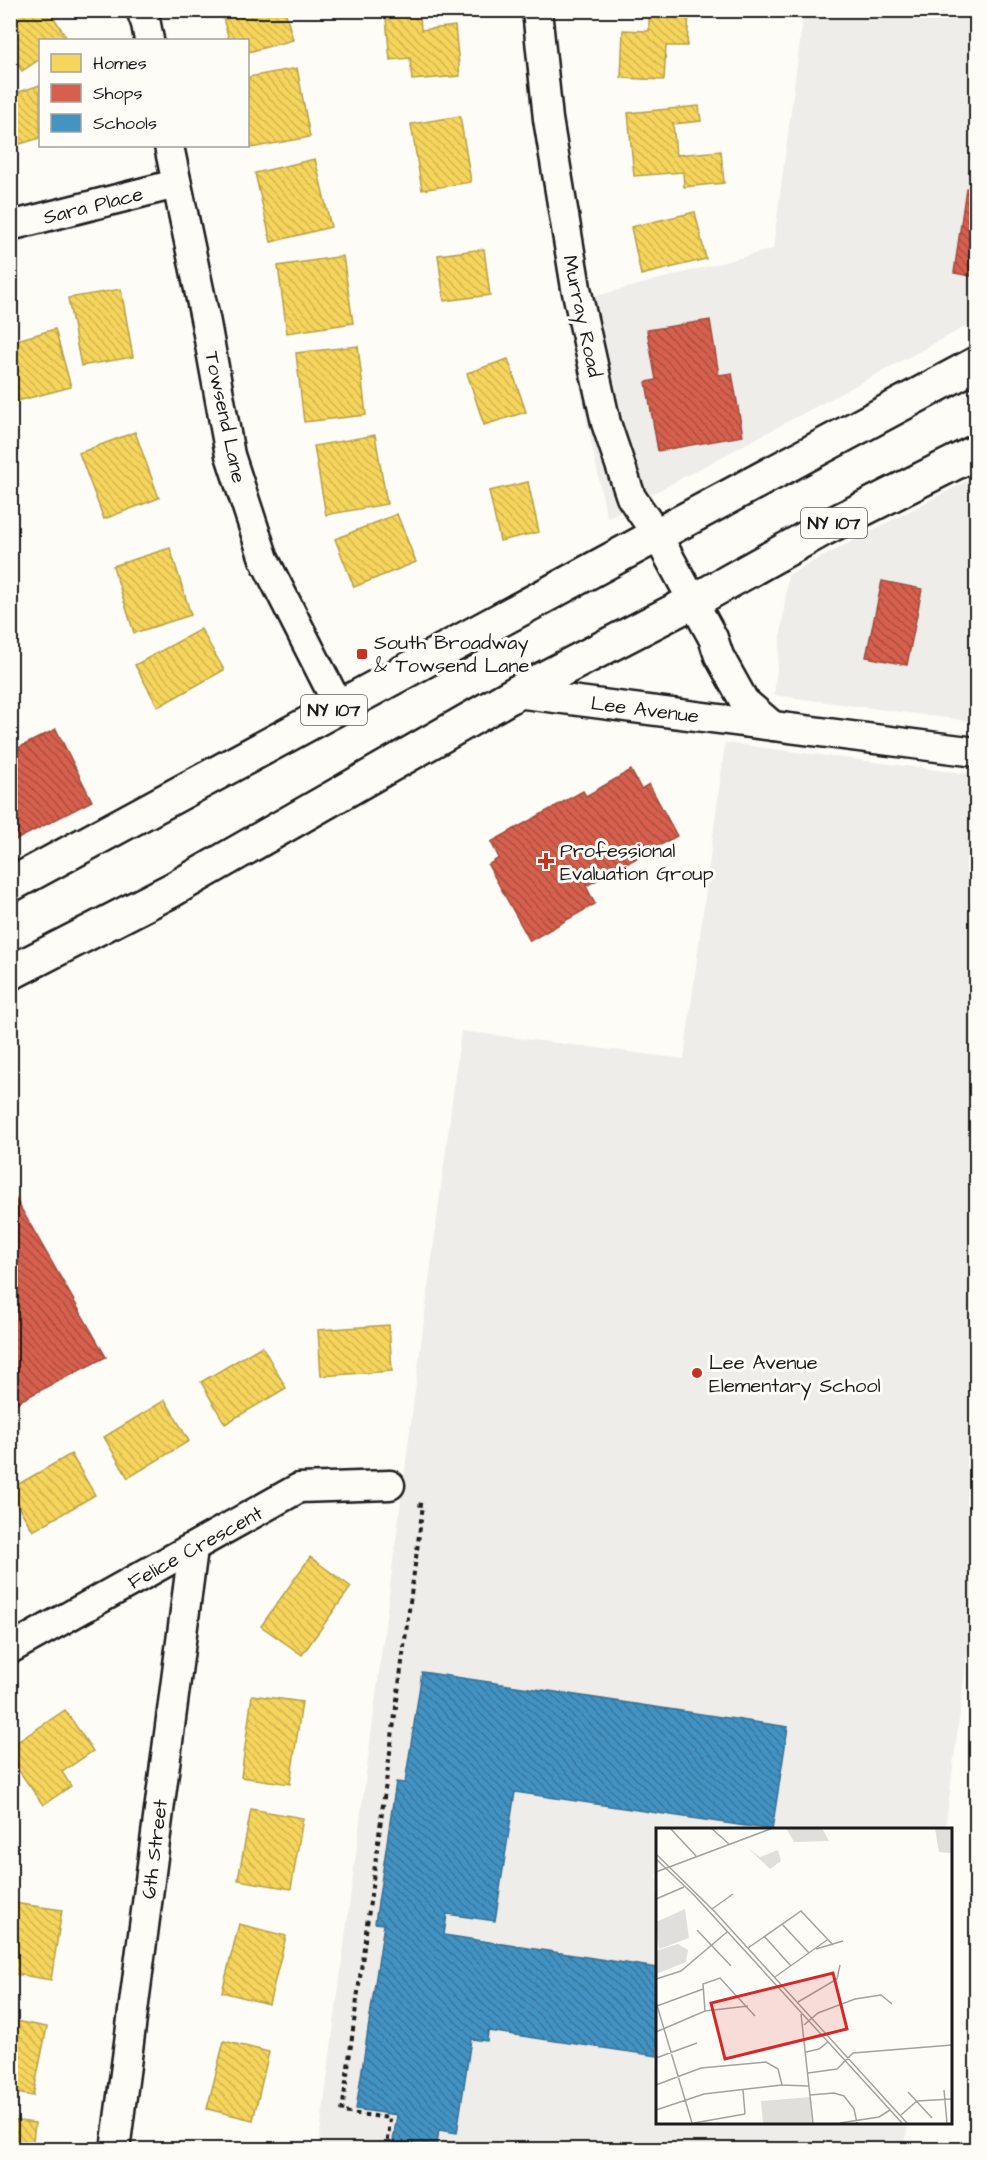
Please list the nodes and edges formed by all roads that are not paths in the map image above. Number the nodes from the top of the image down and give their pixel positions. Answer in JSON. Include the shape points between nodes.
{"nodes":[{"id":1,"x":141,"y":10,"type":"edge"},
{"id":2,"x":537,"y":10,"type":"edge"},
{"id":3,"x":149,"y":39,"type":"edge"},
{"id":4,"x":169,"y":147,"type":"edge"},
{"id":5,"x":176,"y":184,"type":"junction"},
{"id":6,"x":10,"y":226,"type":"edge"},
{"id":7,"x":976,"y":364,"type":"edge"},
{"id":8,"x":976,"y":452,"type":"edge"},
{"id":9,"x":657,"y":535,"type":"junction"},
{"id":10,"x":694,"y":601,"type":"junction"},
{"id":11,"x":516,"y":693,"type":"junction"},
{"id":12,"x":339,"y":707,"type":"junction"},
{"id":13,"x":773,"y":726,"type":"junction"},
{"id":14,"x":976,"y":752,"type":"edge"},
{"id":15,"x":10,"y":885,"type":"edge"},
{"id":16,"x":10,"y":973,"type":"edge"},
{"id":17,"x":397,"y":1494,"type":"road end"},
{"id":18,"x":193,"y":1549,"type":"junction"},
{"id":19,"x":10,"y":1649,"type":"edge"},
{"id":20,"x":115,"y":2150,"type":"edge"}],
"edges":[{"from":1,"to":3,"type":"street"},
{"from":2,"to":9,"type":"street","name":"Murray Road","via":[[548,119],[574,276],[606,423],[631,497]]},
{"from":4,"to":5,"type":"street","name":"Towsend Lane"},
{"from":5,"to":6,"type":"street","name":"Sara Place"},
{"from":5,"to":12,"type":"street","name":"Towsend Lane","via":[[233,466],[264,559]]},
{"from":7,"to":9,"type":"main road","number":"NY 107"},
{"from":8,"to":10,"type":"main road","number":"NY 107","via":[[823,528]]},
{"from":9,"to":10,"type":"street","name":"Murray Road"},
{"from":9,"to":12,"type":"main road","number":"NY 107"},
{"from":10,"to":11,"type":"main road","number":"NY 107"},
{"from":10,"to":13,"type":"street","via":[[718,656],[744,701]]},
{"from":11,"to":13,"type":"street","name":"Lee Avenue"},
{"from":11,"to":16,"type":"main road","number":"NY 107","via":[[172,890]]},
{"from":12,"to":15,"type":"main road","number":"NY 107"},
{"from":13,"to":14,"type":"street","name":"Lee Avenue"},
{"from":17,"to":18,"type":"street","name":"Felice Crescent","via":[[299,1488]]},
{"from":18,"to":19,"type":"street","name":"Felice Crescent"},
{"from":18,"to":20,"type":"street","name":"6th Street"}]}
